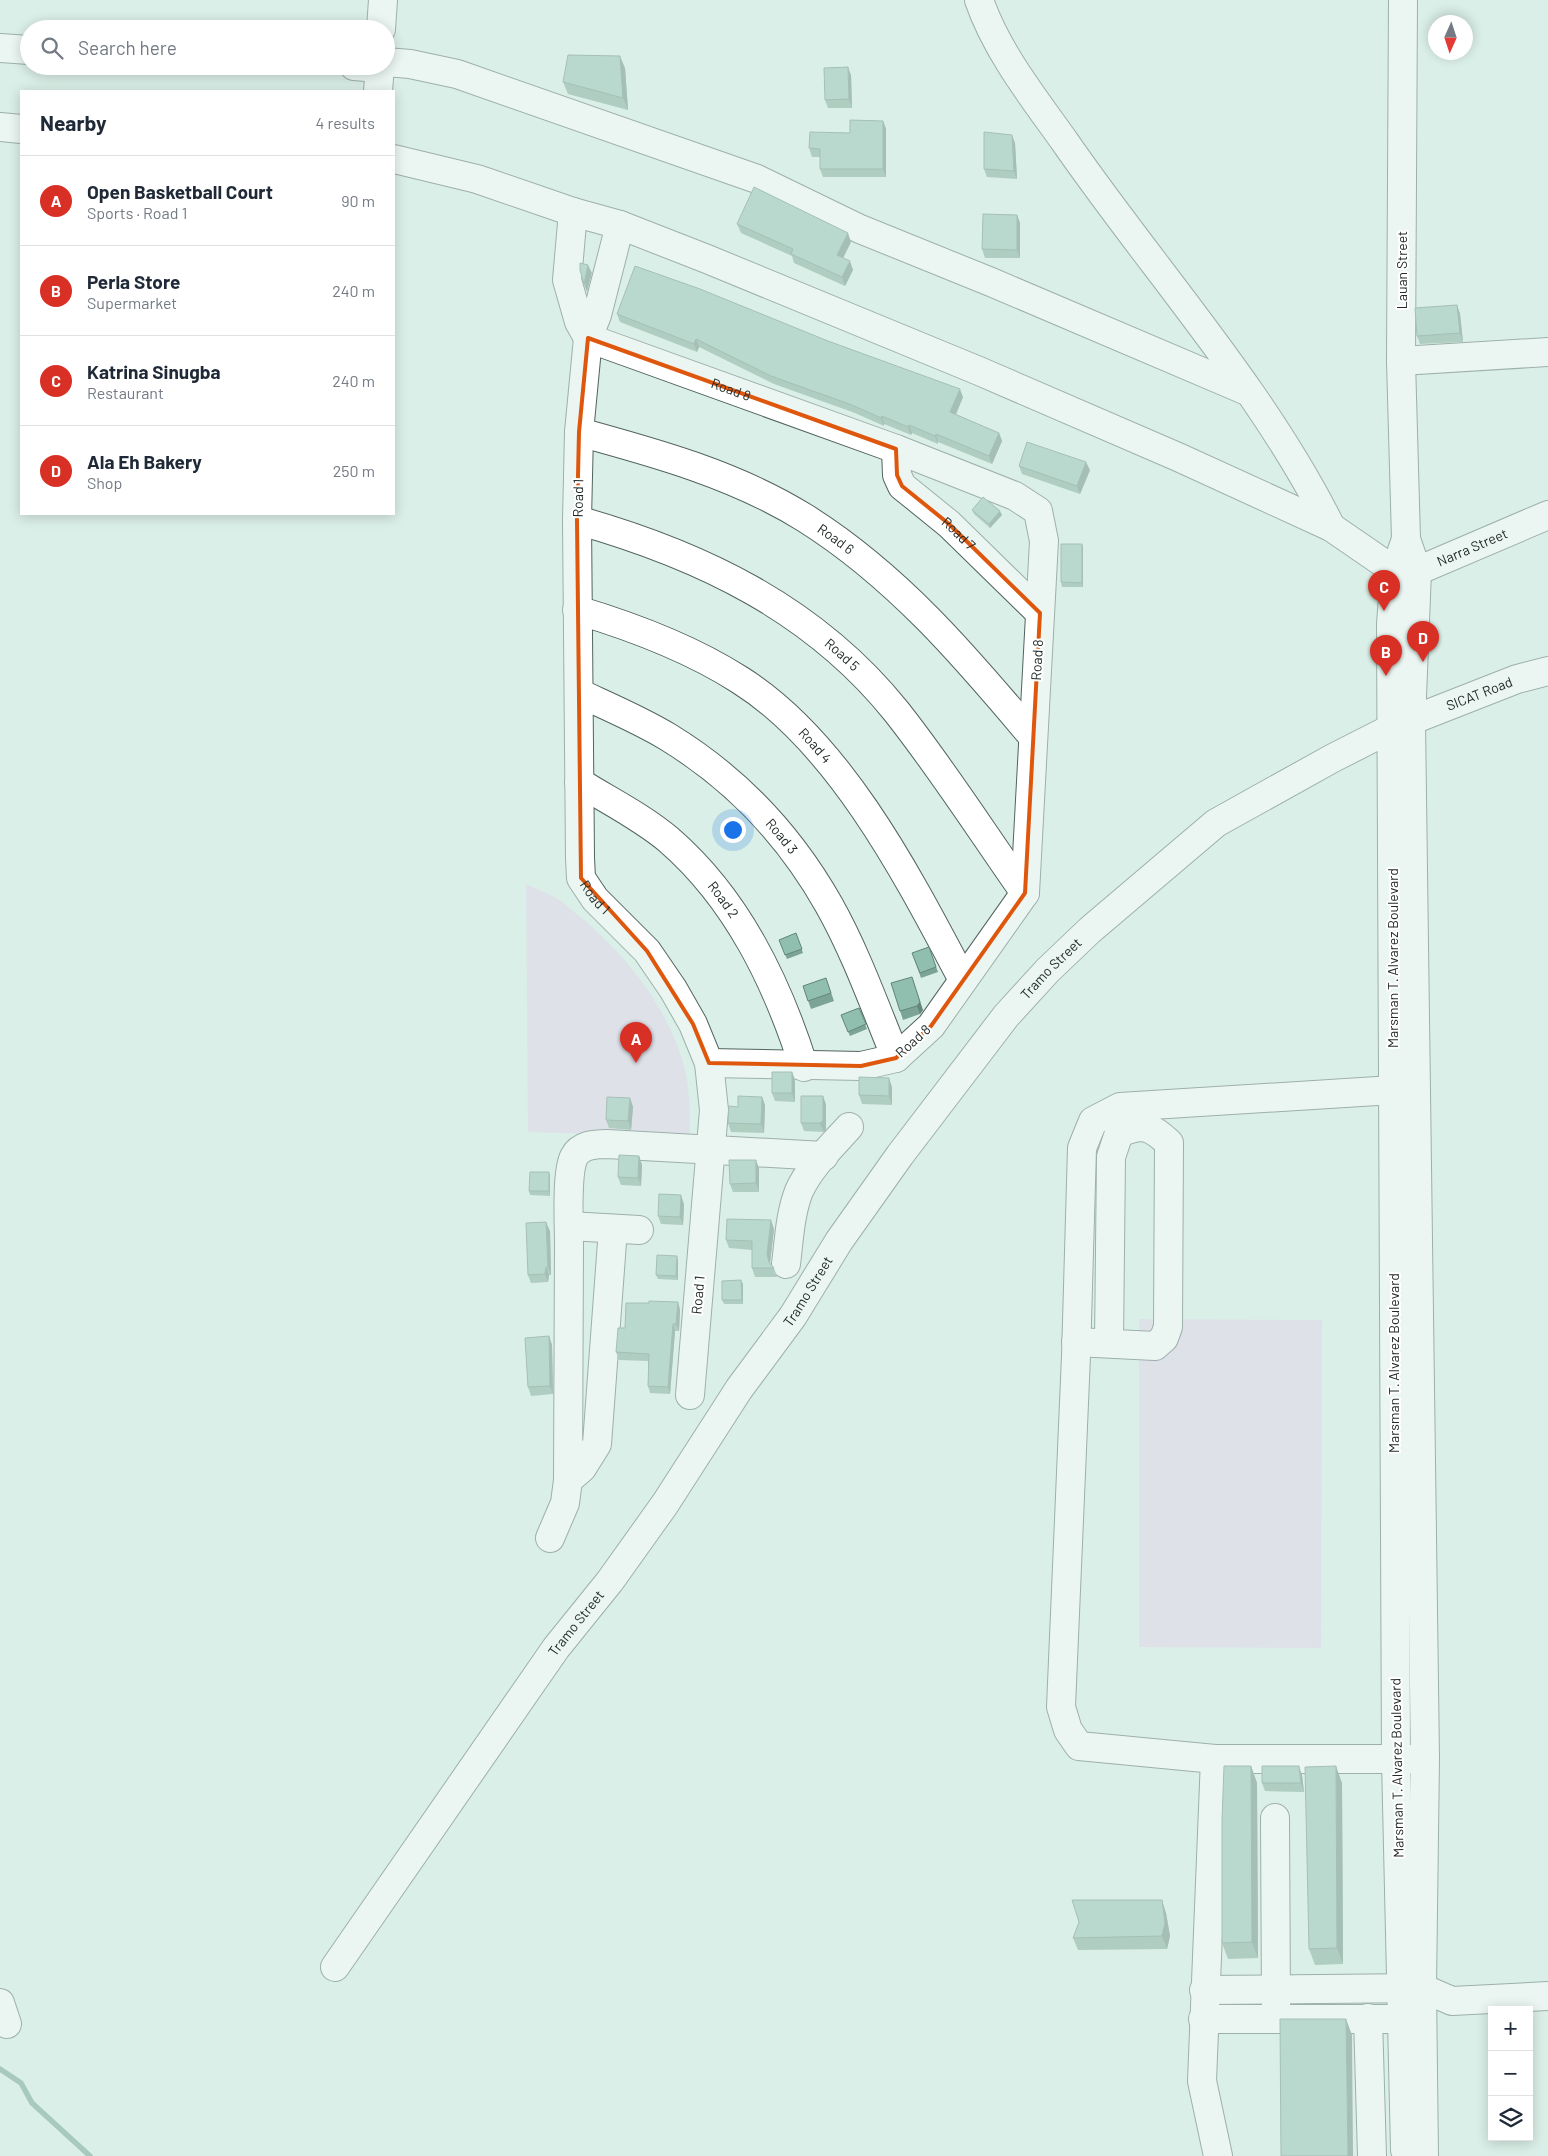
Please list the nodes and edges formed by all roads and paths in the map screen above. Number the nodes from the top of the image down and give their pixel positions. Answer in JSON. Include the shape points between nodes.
{"nodes":[{"id":1,"x":382,"y":0,"type":"edge"},
{"id":2,"x":979,"y":0,"type":"edge"},
{"id":3,"x":1403,"y":0,"type":"edge"},
{"id":4,"x":381,"y":20,"type":"edge"},
{"id":5,"x":0,"y":48,"type":"edge"},
{"id":6,"x":20,"y":49,"type":"edge"},
{"id":7,"x":395,"y":67,"type":"edge"},
{"id":8,"x":0,"y":127,"type":"edge"},
{"id":9,"x":20,"y":129,"type":"edge"},
{"id":10,"x":395,"y":159,"type":"edge"},
{"id":11,"x":573,"y":212,"type":"junction"},
{"id":12,"x":620,"y":225,"type":"junction"},
{"id":13,"x":588,"y":338,"type":"junction"},
{"id":14,"x":1548,"y":352,"type":"edge"},
{"id":15,"x":1401,"y":361,"type":"junction"},
{"id":16,"x":1247,"y":391,"type":"junction"},
{"id":17,"x":579,"y":432,"type":"junction"},
{"id":18,"x":896,"y":449,"type":"junction"},
{"id":19,"x":1548,"y":515,"type":"edge"},
{"id":20,"x":577,"y":520,"type":"junction"},
{"id":21,"x":1331,"y":527,"type":"junction"},
{"id":22,"x":1406,"y":571,"type":"junction"},
{"id":23,"x":578,"y":610,"type":"junction"},
{"id":24,"x":1040,"y":614,"type":"junction"},
{"id":25,"x":1548,"y":671,"type":"edge"},
{"id":26,"x":579,"y":693,"type":"junction"},
{"id":27,"x":1402,"y":725,"type":"junction"},
{"id":28,"x":1034,"y":737,"type":"junction"},
{"id":29,"x":579,"y":782,"type":"junction"},
{"id":30,"x":1025,"y":893,"type":"junction"},
{"id":31,"x":962,"y":980,"type":"junction"},
{"id":32,"x":896,"y":1058,"type":"junction"},
{"id":33,"x":708,"y":1063,"type":"junction"},
{"id":34,"x":804,"y":1067,"type":"junction"},
{"id":35,"x":1405,"y":1091,"type":"junction"},
{"id":36,"x":849,"y":1127,"type":"dead end"},
{"id":37,"x":709,"y":1149,"type":"junction"},
{"id":38,"x":824,"y":1156,"type":"junction"},
{"id":39,"x":569,"y":1226,"type":"junction"},
{"id":40,"x":786,"y":1264,"type":"dead end"},
{"id":41,"x":1076,"y":1342,"type":"junction"},
{"id":42,"x":1109,"y":1344,"type":"junction"},
{"id":43,"x":690,"y":1395,"type":"dead end"},
{"id":44,"x":568,"y":1480,"type":"junction"},
{"id":45,"x":550,"y":1538,"type":"dead end"},
{"id":46,"x":1425,"y":1758,"type":"junction"},
{"id":47,"x":1215,"y":1759,"type":"junction"},
{"id":48,"x":1396,"y":1760,"type":"junction"},
{"id":49,"x":1275,"y":1818,"type":"dead end"},
{"id":50,"x":335,"y":1967,"type":"dead end"},
{"id":51,"x":1412,"y":1988,"type":"junction"},
{"id":52,"x":1204,"y":1990,"type":"junction"},
{"id":53,"x":1275,"y":1990,"type":"junction"},
{"id":54,"x":1548,"y":1996,"type":"edge"},
{"id":55,"x":1452,"y":2001,"type":"junction"},
{"id":56,"x":1368,"y":2018,"type":"junction"},
{"id":57,"x":1412,"y":2019,"type":"junction"},
{"id":58,"x":1203,"y":2020,"type":"junction"},
{"id":59,"x":1276,"y":2020,"type":"junction"},
{"id":60,"x":1218,"y":2156,"type":"edge"},
{"id":61,"x":1372,"y":2156,"type":"edge"},
{"id":62,"x":1405,"y":2156,"type":"edge"},
{"id":63,"x":1424,"y":2156,"type":"edge"}],
"edges":[{"from":1,"to":4,"type":"street"},
{"from":2,"to":16,"type":"street","via":[[987,23],[1011,65],[1096,188]]},
{"from":3,"to":15,"type":"street","name":"Lauan Street"},
{"from":5,"to":6,"type":"street"},
{"from":7,"to":16,"type":"street","via":[[410,64],[457,74],[757,179],[860,229]]},
{"from":8,"to":9,"type":"street"},
{"from":10,"to":11,"type":"street","via":[[477,179]]},
{"from":11,"to":12,"type":"street"},
{"from":11,"to":13,"type":"street","via":[[567,280]]},
{"from":12,"to":13,"type":"street","via":[[598,315]]},
{"from":12,"to":21,"type":"street","via":[[979,371]]},
{"from":13,"to":17,"type":"street","name":"Road 1"},
{"from":13,"to":18,"type":"street","name":"Road 8"},
{"from":14,"to":15,"type":"street"},
{"from":15,"to":22,"type":"street","name":"Lauan Street"},
{"from":16,"to":21,"type":"street","via":[[1301,470]]},
{"from":17,"to":20,"type":"street","name":"Road 1"},
{"from":17,"to":28,"type":"street","name":"Road 6","via":[[697,467],[804,518],[884,577],[913,603],[973,664]]},
{"from":18,"to":24,"type":"street","name":"Road 7","via":[[897,475],[902,486],[949,524]]},
{"from":18,"to":24,"type":"street","name":"Road 8","via":[[1015,496],[1038,511],[1044,541]]},
{"from":19,"to":22,"type":"street","name":"Narra Street"},
{"from":20,"to":23,"type":"street","name":"Road 1"},
{"from":20,"to":30,"type":"street","name":"Road 5","via":[[615,531],[737,580],[814,630],[855,666],[895,710]]},
{"from":21,"to":22,"type":"street"},
{"from":22,"to":27,"type":"street","name":"Marsman T. Alvarez Boulevard","via":[[1391,624]]},
{"from":23,"to":26,"type":"street","name":"Road 1"},
{"from":23,"to":31,"type":"street","name":"Road 4","via":[[623,623],[664,641],[740,680],[773,704],[833,767],[863,807],[916,892]]},
{"from":24,"to":28,"type":"street","name":"Road 8"},
{"from":25,"to":27,"type":"street","name":"SICAT Road","via":[[1518,679]]},
{"from":26,"to":29,"type":"street","name":"Road 1"},
{"from":26,"to":32,"type":"street","name":"Road 3","via":[[669,737],[753,802],[799,857],[829,904],[848,941]]},
{"from":27,"to":35,"type":"street","name":"Marsman T. Alvarez Boulevard"},
{"from":27,"to":50,"type":"street","name":"Tramo Street","via":[[1333,758],[1216,823],[1090,930],[1006,1016],[838,1241],[793,1316],[739,1389],[665,1504],[610,1581],[556,1648]]},
{"from":28,"to":30,"type":"street","name":"Road 8"},
{"from":29,"to":33,"type":"street","name":"Road 1","via":[[581,878],[595,898],[647,951],[693,1024]]},
{"from":29,"to":34,"type":"street","name":"Road 2","via":[[668,840],[703,873],[727,903],[789,1020]]},
{"from":30,"to":31,"type":"street","name":"Road 8"},
{"from":31,"to":32,"type":"street","name":"Road 8","via":[[931,1026]]},
{"from":32,"to":34,"type":"street","name":"Road 8","via":[[861,1066]]},
{"from":33,"to":34,"type":"street","name":"Road 8"},
{"from":33,"to":37,"type":"street","name":"Road 1","via":[[714,1110]]},
{"from":35,"to":41,"type":"street","via":[[1120,1107],[1093,1121],[1082,1148]]},
{"from":35,"to":46,"type":"street","name":"Marsman T. Alvarez Boulevard"},
{"from":35,"to":48,"type":"street","name":"Marsman T. Alvarez Boulevard"},
{"from":36,"to":38,"type":"street"},
{"from":37,"to":38,"type":"street"},
{"from":37,"to":39,"type":"street","via":[[607,1144],[581,1149],[571,1168]]},
{"from":37,"to":43,"type":"street","name":"Road 1"},
{"from":38,"to":40,"type":"street","via":[[799,1192],[791,1222]]},
{"from":39,"to":44,"type":"street"},
{"from":39,"to":44,"type":"street","via":[[626,1229],[596,1444],[586,1463]]},
{"from":41,"to":42,"type":"street"},
{"from":41,"to":47,"type":"street","via":[[1061,1707],[1068,1730],[1079,1746]]},
{"from":42,"to":42,"type":"street","via":[[1155,1346],[1164,1338],[1168,1327],[1169,1143],[1153,1128],[1135,1127],[1119,1133],[1111,1157]]},
{"from":44,"to":45,"type":"street","via":[[565,1502]]},
{"from":46,"to":48,"type":"street"},
{"from":46,"to":51,"type":"street","name":"Marsman T. Alvarez Boulevard"},
{"from":47,"to":48,"type":"street"},
{"from":47,"to":52,"type":"street"},
{"from":48,"to":51,"type":"street","name":"Marsman T. Alvarez Boulevard"},
{"from":49,"to":53,"type":"street"},
{"from":51,"to":53,"type":"street"},
{"from":51,"to":55,"type":"street"},
{"from":51,"to":57,"type":"street","name":"Marsman T. Alvarez Boulevard"},
{"from":52,"to":53,"type":"street"},
{"from":52,"to":58,"type":"street"},
{"from":53,"to":59,"type":"street"},
{"from":54,"to":55,"type":"street"},
{"from":55,"to":57,"type":"street"},
{"from":56,"to":57,"type":"street"},
{"from":56,"to":59,"type":"street"},
{"from":56,"to":61,"type":"street"},
{"from":57,"to":62,"type":"street","name":"Marsman T. Alvarez Boulevard"},
{"from":57,"to":63,"type":"street","name":"Marsman T. Alvarez Boulevard"},
{"from":58,"to":59,"type":"street"},
{"from":58,"to":60,"type":"street","via":[[1202,2081]]}]}
